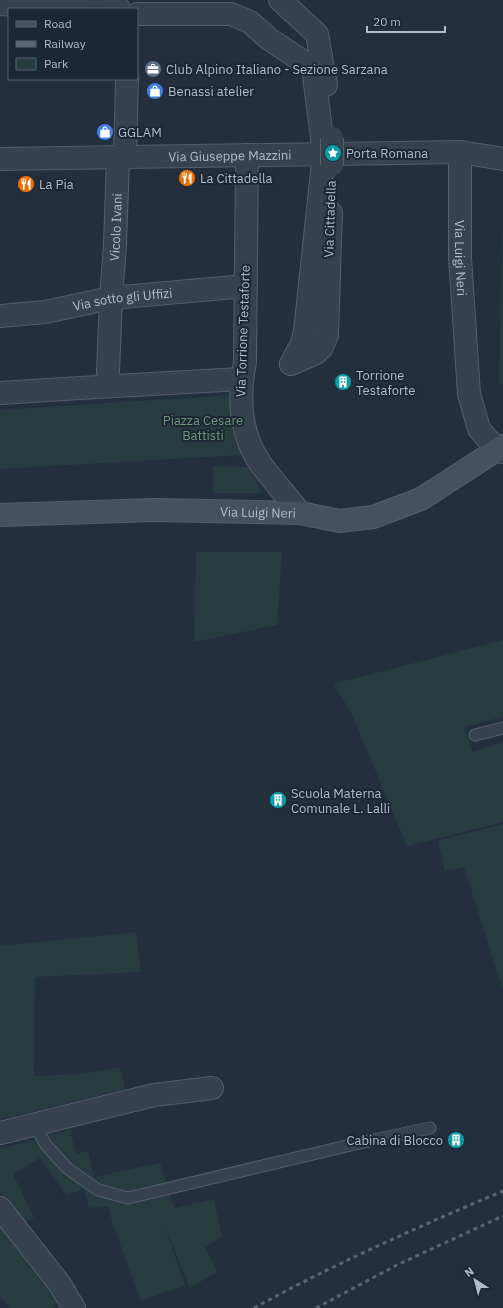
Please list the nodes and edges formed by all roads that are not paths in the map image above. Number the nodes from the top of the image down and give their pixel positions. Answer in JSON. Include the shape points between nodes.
{"nodes":[{"id":1,"x":138,"y":0,"type":"edge"},
{"id":2,"x":280,"y":0,"type":"edge"},
{"id":3,"x":0,"y":4,"type":"edge"},
{"id":4,"x":87,"y":4,"type":"edge"},
{"id":5,"x":117,"y":8,"type":"edge"},
{"id":6,"x":132,"y":8,"type":"edge"},
{"id":7,"x":138,"y":14,"type":"edge"},
{"id":8,"x":127,"y":80,"type":"edge"},
{"id":9,"x":329,"y":152,"type":"junction"},
{"id":10,"x":460,"y":152,"type":"junction"},
{"id":11,"x":247,"y":155,"type":"junction"},
{"id":12,"x":122,"y":157,"type":"junction"},
{"id":13,"x":0,"y":158,"type":"edge"},
{"id":14,"x":503,"y":159,"type":"edge"},
{"id":15,"x":246,"y":286,"type":"junction"},
{"id":16,"x":111,"y":298,"type":"junction"},
{"id":17,"x":0,"y":316,"type":"edge"},
{"id":18,"x":291,"y":364,"type":"dead end"},
{"id":19,"x":108,"y":376,"type":"junction"},
{"id":20,"x":241,"y":379,"type":"junction"},
{"id":21,"x":0,"y":393,"type":"edge"},
{"id":22,"x":501,"y":450,"type":"edge"},
{"id":23,"x":300,"y":513,"type":"junction"},
{"id":24,"x":0,"y":516,"type":"edge"},
{"id":25,"x":503,"y":728,"type":"edge"},
{"id":26,"x":475,"y":735,"type":"dead end"},
{"id":27,"x":212,"y":1088,"type":"dead end"},
{"id":28,"x":34,"y":1124,"type":"junction"},
{"id":29,"x":430,"y":1128,"type":"dead end"},
{"id":30,"x":0,"y":1133,"type":"edge"},
{"id":31,"x":3,"y":1216,"type":"edge"},
{"id":32,"x":74,"y":1308,"type":"edge"}],
"edges":[{"from":1,"to":6,"type":"street"},
{"from":2,"to":9,"type":"street","name":"Via Cittadella","via":[[317,34],[322,59]]},
{"from":3,"to":4,"type":"street"},
{"from":4,"to":5,"type":"street"},
{"from":7,"to":9,"type":"street","via":[[231,14],[250,22],[269,39],[313,68]]},
{"from":8,"to":12,"type":"street","name":"Vicolo Ivani"},
{"from":9,"to":10,"type":"street","name":"Via Giuseppe Mazzini"},
{"from":9,"to":11,"type":"street","name":"Via Giuseppe Mazzini"},
{"from":9,"to":18,"type":"street","name":"Via Cittadella","via":[[327,336],[322,348],[316,353]]},
{"from":10,"to":14,"type":"street","name":"Via Giuseppe Mazzini"},
{"from":10,"to":22,"type":"street","name":"Via Luigi Neri","via":[[460,258],[469,394],[479,429]]},
{"from":11,"to":12,"type":"street","name":"Via Giuseppe Mazzini"},
{"from":11,"to":15,"type":"street","name":"Via Torrione Testaforte"},
{"from":12,"to":13,"type":"street","name":"Via Giuseppe Mazzini"},
{"from":12,"to":16,"type":"street","name":"Vicolo Ivani"},
{"from":15,"to":16,"type":"street","name":"Via sotto gli Uffizi"},
{"from":15,"to":20,"type":"street","name":"Via Torrione Testaforte","via":[[245,362]]},
{"from":16,"to":17,"type":"street","name":"Via sotto gli Uffizi","via":[[45,312]]},
{"from":16,"to":19,"type":"street","name":"Vicolo Ivani"},
{"from":19,"to":20,"type":"street"},
{"from":19,"to":21,"type":"street","via":[[80,388]]},
{"from":20,"to":23,"type":"street","name":"Via Torrione Testaforte","via":[[243,425],[251,449]]},
{"from":22,"to":23,"type":"main road","name":"Via Luigi Neri","via":[[421,499],[373,517],[340,521]]},
{"from":23,"to":24,"type":"main road","name":"Via Luigi Neri","via":[[154,510]]},
{"from":25,"to":26,"type":"lane"},
{"from":27,"to":28,"type":"street","via":[[154,1095]]},
{"from":28,"to":29,"type":"lane","via":[[46,1144],[67,1168],[98,1190],[128,1198]]},
{"from":28,"to":30,"type":"street"},
{"from":31,"to":32,"type":"street","via":[[59,1282]]}]}
